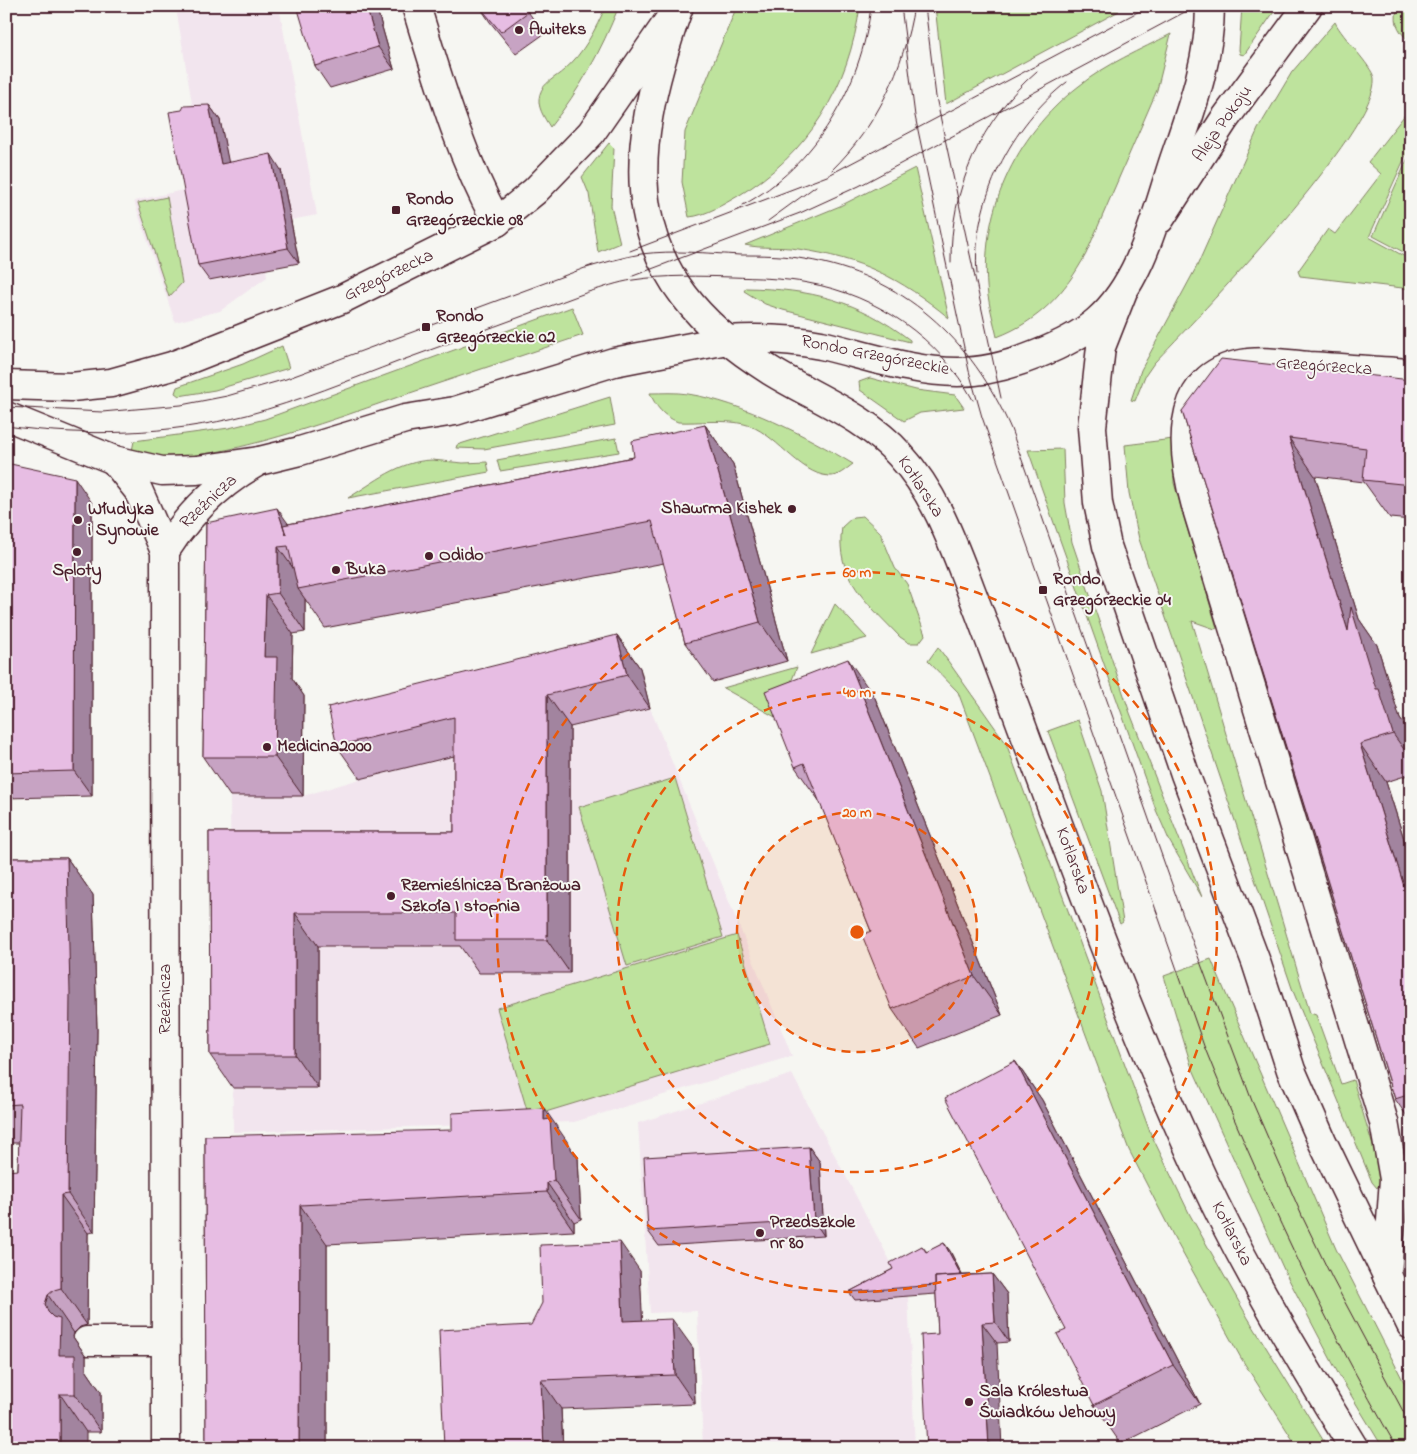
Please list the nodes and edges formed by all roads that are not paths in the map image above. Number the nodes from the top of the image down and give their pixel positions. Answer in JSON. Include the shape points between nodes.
{"nodes":[{"id":1,"x":416,"y":6,"type":"edge"},
{"id":2,"x":678,"y":6,"type":"edge"},
{"id":3,"x":1210,"y":6,"type":"edge"},
{"id":4,"x":1308,"y":6,"type":"edge"},
{"id":5,"x":497,"y":222,"type":"junction"},
{"id":6,"x":1145,"y":246,"type":"junction"},
{"id":7,"x":1123,"y":291,"type":"junction"},
{"id":8,"x":727,"y":340,"type":"junction"},
{"id":9,"x":1411,"y":373,"type":"edge"},
{"id":10,"x":6,"y":385,"type":"edge"},
{"id":11,"x":6,"y":416,"type":"edge"},
{"id":12,"x":114,"y":460,"type":"junction"},
{"id":13,"x":260,"y":461,"type":"junction"},
{"id":14,"x":165,"y":551,"type":"junction"},
{"id":15,"x":1387,"y":1276,"type":"junction"},
{"id":16,"x":1411,"y":1326,"type":"edge"},
{"id":17,"x":87,"y":1341,"type":"dead end"},
{"id":18,"x":166,"y":1341,"type":"junction"},
{"id":19,"x":166,"y":1448,"type":"edge"},
{"id":20,"x":1354,"y":1448,"type":"edge"}],
"edges":[{"from":1,"to":5,"type":"street","via":[[455,133]]},
{"from":2,"to":5,"type":"street","name":"Grzegórzecka","via":[[591,133],[536,191]]},
{"from":2,"to":8,"type":"street","via":[[654,94],[644,150],[644,199],[652,237],[671,277],[686,298]]},
{"from":3,"to":6,"type":"street","name":"Rondo Grzegórzeckie","via":[[1206,55],[1196,94]]},
{"from":4,"to":6,"type":"street","name":"Aleja Pokoju","via":[[1224,120]]},
{"from":5,"to":10,"type":"street","name":"Grzegórzecka","via":[[342,300],[172,366],[111,383],[71,387]]},
{"from":6,"to":7,"type":"street","name":"Rondo Grzegórzeckie"},
{"from":7,"to":8,"type":"street","name":"Rondo Grzegórzeckie","via":[[1097,322],[1078,336],[1022,360],[981,372],[930,370],[790,340]]},
{"from":7,"to":15,"type":"street","via":[[1101,347],[1092,427],[1098,503],[1107,546],[1186,774],[1256,962],[1291,1070]]},
{"from":8,"to":13,"type":"street","via":[[614,362],[455,411],[405,419]]},
{"from":8,"to":20,"type":"street","name":"Kotlarska","via":[[781,377],[873,430],[899,453],[931,496],[970,588],[1104,948],[1189,1147],[1264,1299]]},
{"from":9,"to":15,"type":"street","name":"Grzegórzecka","via":[[1262,362],[1237,365],[1212,374],[1202,382],[1189,411],[1187,432],[1190,480],[1384,1122],[1394,1179]]},
{"from":11,"to":12,"type":"street"},
{"from":12,"to":13,"type":"street","via":[[144,468],[178,471]]},
{"from":12,"to":14,"type":"street","name":"Rzeźnicza","via":[[138,490]]},
{"from":13,"to":14,"type":"street","name":"Rzeźnicza","via":[[229,480],[205,501],[182,524]]},
{"from":14,"to":18,"type":"street","name":"Rzeźnicza"},
{"from":15,"to":16,"type":"street"},
{"from":17,"to":18,"type":"street"},
{"from":18,"to":19,"type":"street","name":"Rzeźnicza"}]}
